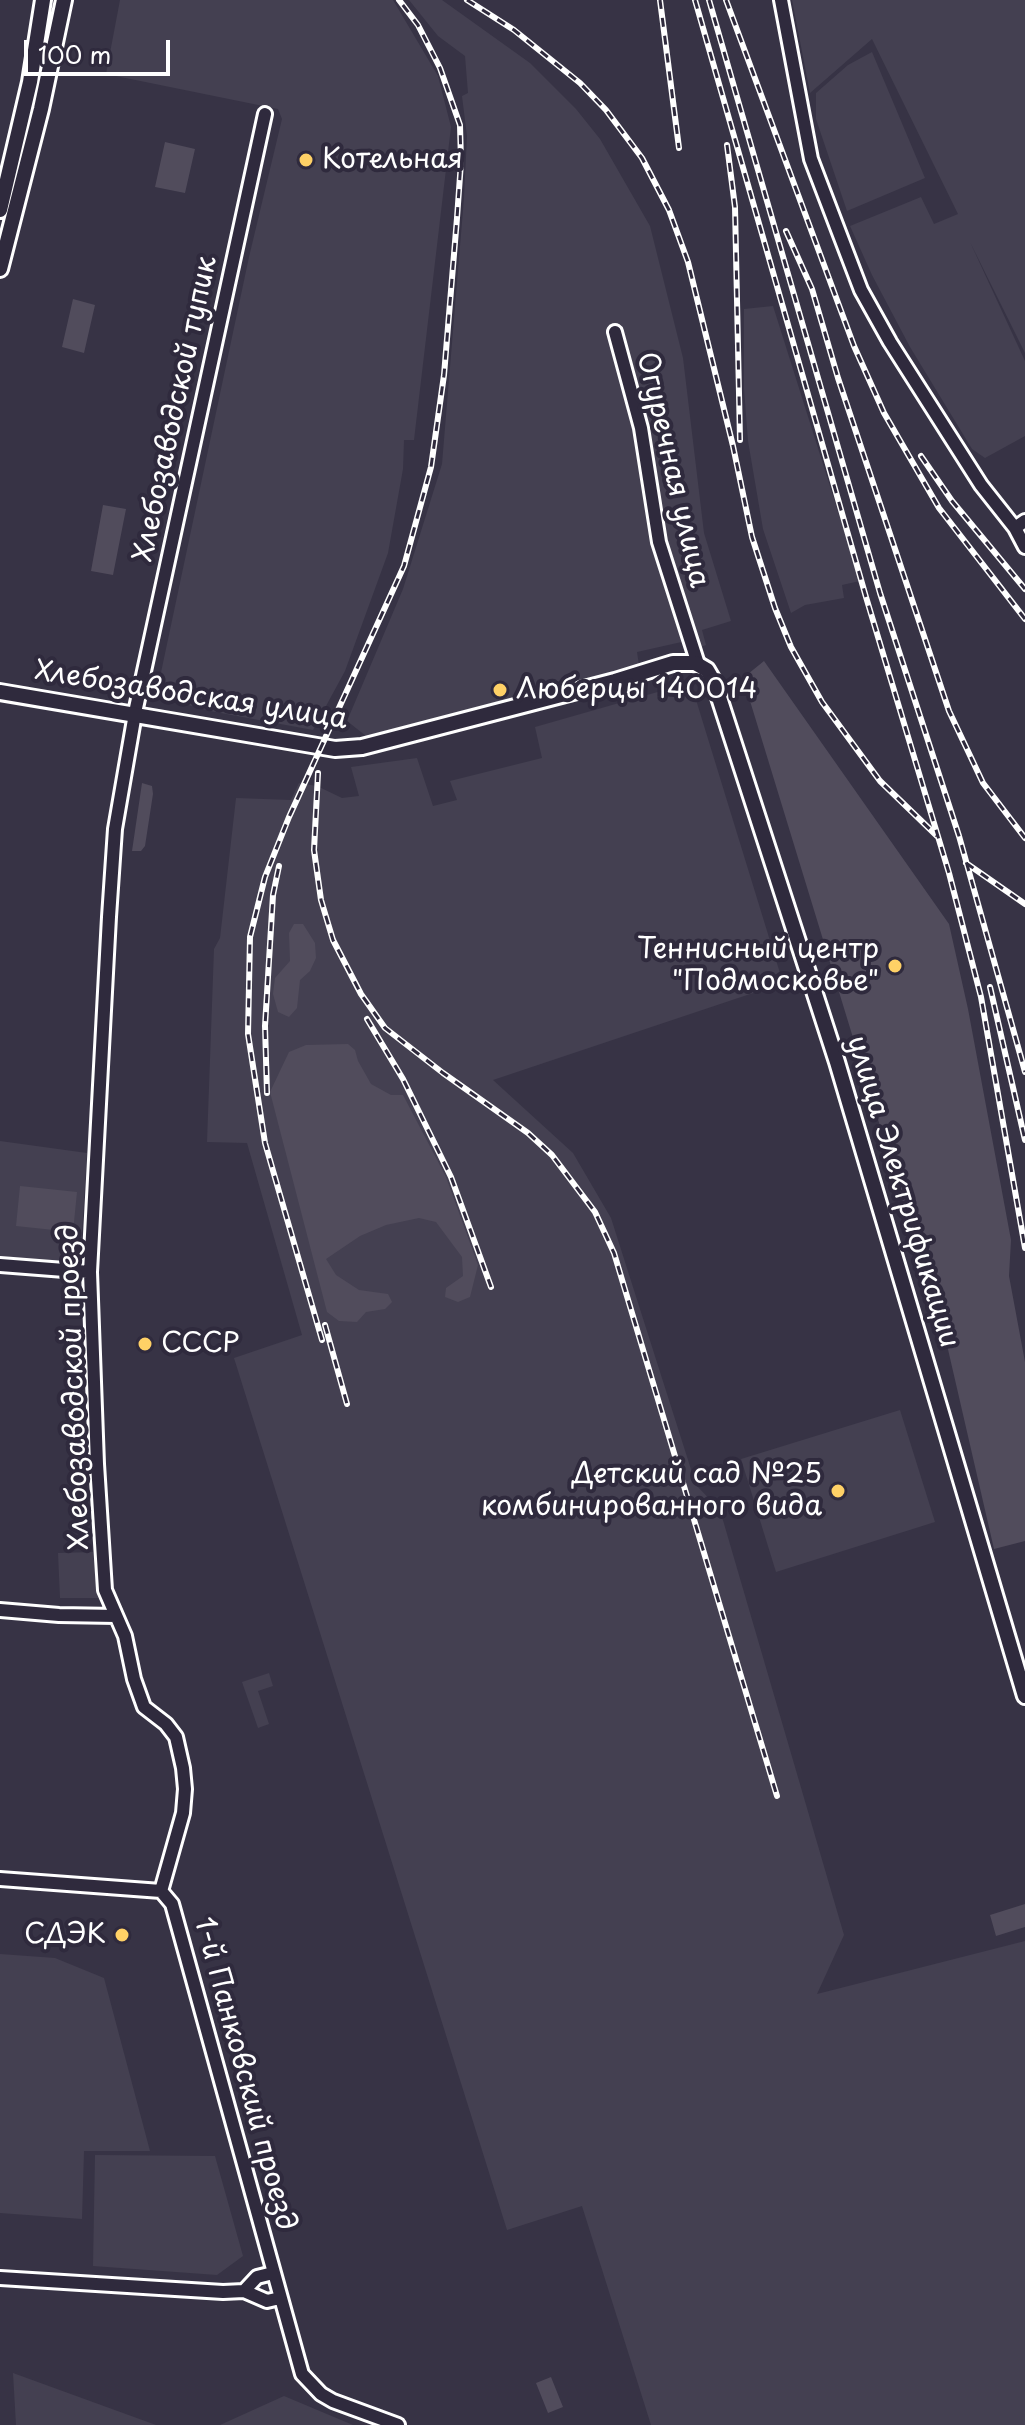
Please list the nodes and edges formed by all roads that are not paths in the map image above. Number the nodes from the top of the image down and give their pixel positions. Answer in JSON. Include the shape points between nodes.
{"nodes":[{"id":1,"x":43,"y":0,"type":"edge"},
{"id":2,"x":64,"y":0,"type":"edge"},
{"id":3,"x":781,"y":0,"type":"edge"},
{"id":4,"x":265,"y":114,"type":"dead end"},
{"id":5,"x":0,"y":210,"type":"edge"},
{"id":6,"x":0,"y":269,"type":"edge"},
{"id":7,"x":615,"y":332,"type":"dead end"},
{"id":8,"x":1020,"y":524,"type":"edge"},
{"id":9,"x":1025,"y":547,"type":"edge"},
{"id":10,"x":698,"y":664,"type":"junction"},
{"id":11,"x":0,"y":692,"type":"edge"},
{"id":12,"x":135,"y":715,"type":"junction"},
{"id":13,"x":0,"y":1265,"type":"edge"},
{"id":14,"x":90,"y":1272,"type":"junction"},
{"id":15,"x":0,"y":1610,"type":"edge"},
{"id":16,"x":116,"y":1616,"type":"junction"},
{"id":17,"x":1025,"y":1696,"type":"edge"},
{"id":18,"x":0,"y":1879,"type":"edge"},
{"id":19,"x":161,"y":1891,"type":"junction"},
{"id":20,"x":273,"y":2273,"type":"junction"},
{"id":21,"x":0,"y":2278,"type":"edge"},
{"id":22,"x":244,"y":2291,"type":"junction"},
{"id":23,"x":280,"y":2298,"type":"junction"},
{"id":24,"x":398,"y":2425,"type":"edge"}],
"edges":[{"from":1,"to":5,"type":"main road"},
{"from":2,"to":6,"type":"main road"},
{"from":3,"to":8,"type":"street","via":[[811,159],[861,290],[981,485]]},
{"from":4,"to":12,"type":"street","name":"Хлебозаводской тупик"},
{"from":7,"to":10,"type":"street","name":"Огуречная улица","via":[[641,428],[659,542]]},
{"from":8,"to":9,"type":"street"},
{"from":10,"to":12,"type":"main road","name":"Хлебозаводская улица","via":[[673,663],[362,747],[320,747]]},
{"from":10,"to":17,"type":"main road","name":"улица Электрификации","via":[[714,682],[837,1062]]},
{"from":11,"to":12,"type":"main road","name":"Хлебозаводская улица"},
{"from":12,"to":14,"type":"street","name":"Хлебозаводской проезд","via":[[115,829]]},
{"from":13,"to":14,"type":"street"},
{"from":14,"to":16,"type":"street","name":"Хлебозаводской проезд","via":[[105,1590]]},
{"from":15,"to":16,"type":"street"},
{"from":16,"to":19,"type":"street","name":"Хлебозаводской проезд","via":[[144,1707],[176,1737],[183,1768],[183,1813]]},
{"from":18,"to":19,"type":"street"},
{"from":19,"to":20,"type":"street","name":"1-й Панковский проезд","via":[[172,1904]]},
{"from":20,"to":22,"type":"street","name":"1-й Панковский проезд","via":[[257,2277]]},
{"from":20,"to":23,"type":"street","name":"1-й Панковский проезд"},
{"from":21,"to":22,"type":"street"},
{"from":22,"to":23,"type":"street","via":[[267,2301]]},
{"from":23,"to":24,"type":"street","name":"1-й Панковский проезд","via":[[309,2384],[333,2401]]}]}
